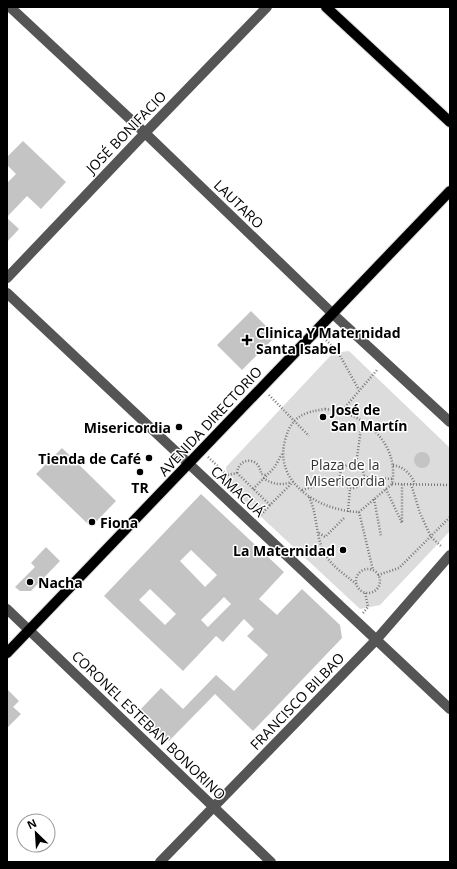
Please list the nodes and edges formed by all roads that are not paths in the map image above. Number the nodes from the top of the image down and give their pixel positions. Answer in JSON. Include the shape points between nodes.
{"nodes":[{"id":1,"x":10,"y":7,"type":"edge"},
{"id":2,"x":267,"y":7,"type":"edge"},
{"id":3,"x":326,"y":7,"type":"edge"},
{"id":4,"x":450,"y":122,"type":"edge"},
{"id":5,"x":145,"y":133,"type":"junction"},
{"id":6,"x":450,"y":191,"type":"edge"},
{"id":7,"x":7,"y":278,"type":"edge"},
{"id":8,"x":7,"y":293,"type":"edge"},
{"id":9,"x":333,"y":314,"type":"junction"},
{"id":10,"x":450,"y":422,"type":"edge"},
{"id":11,"x":189,"y":464,"type":"junction"},
{"id":12,"x":450,"y":555,"type":"edge"},
{"id":13,"x":7,"y":609,"type":"edge"},
{"id":14,"x":29,"y":630,"type":"junction"},
{"id":15,"x":376,"y":640,"type":"junction"},
{"id":16,"x":7,"y":653,"type":"edge"},
{"id":17,"x":450,"y":710,"type":"edge"},
{"id":18,"x":214,"y":807,"type":"junction"},
{"id":19,"x":160,"y":862,"type":"edge"},
{"id":20,"x":271,"y":862,"type":"edge"}],
"edges":[{"from":1,"to":5,"type":"street","name":"LAUTARO"},
{"from":2,"to":5,"type":"street","name":"JOSÉ BONIFACIO"},
{"from":3,"to":4,"type":"main road"},
{"from":5,"to":7,"type":"street","name":"JOSÉ BONIFACIO"},
{"from":5,"to":9,"type":"street","name":"LAUTARO"},
{"from":6,"to":9,"type":"main road","name":"AVENIDA DIRECTORIO"},
{"from":8,"to":11,"type":"street","name":"CAMACUÁ"},
{"from":9,"to":10,"type":"street","name":"LAUTARO"},
{"from":9,"to":11,"type":"main road","name":"AVENIDA DIRECTORIO"},
{"from":11,"to":14,"type":"main road","name":"AVENIDA DIRECTORIO"},
{"from":11,"to":15,"type":"street","name":"CAMACUÁ"},
{"from":12,"to":15,"type":"street","name":"FRANCISCO BILBAO"},
{"from":13,"to":14,"type":"street","name":"CORONEL ESTEBAN BONORINO"},
{"from":14,"to":16,"type":"main road","name":"AVENIDA DIRECTORIO"},
{"from":14,"to":18,"type":"street","name":"CORONEL ESTEBAN BONORINO"},
{"from":15,"to":17,"type":"street","name":"CAMACUÁ"},
{"from":15,"to":18,"type":"street","name":"FRANCISCO BILBAO"},
{"from":18,"to":19,"type":"street","name":"FRANCISCO BILBAO"},
{"from":18,"to":20,"type":"street","name":"CORONEL ESTEBAN BONORINO"}]}
